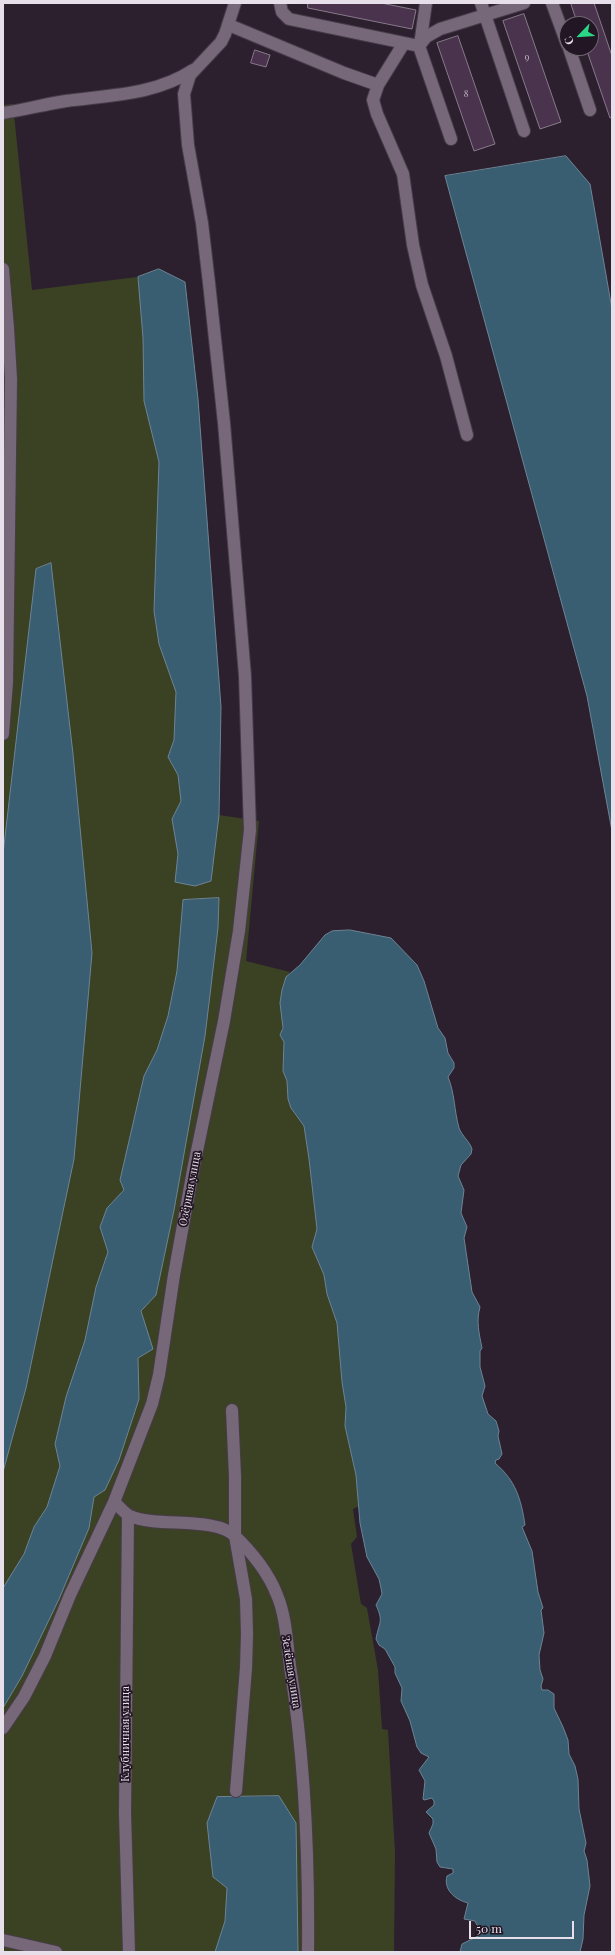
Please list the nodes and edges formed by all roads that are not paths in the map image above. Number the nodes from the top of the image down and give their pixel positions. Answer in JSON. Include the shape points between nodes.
{"nodes":[{"id":1,"x":234,"y":3,"type":"edge"},
{"id":2,"x":280,"y":3,"type":"edge"},
{"id":3,"x":426,"y":3,"type":"edge"},
{"id":4,"x":481,"y":3,"type":"edge"},
{"id":5,"x":524,"y":3,"type":"edge"},
{"id":6,"x":552,"y":3,"type":"edge"},
{"id":7,"x":486,"y":15,"type":"junction"},
{"id":8,"x":559,"y":22,"type":"edge"},
{"id":9,"x":229,"y":25,"type":"junction"},
{"id":10,"x":404,"y":43,"type":"junction"},
{"id":11,"x":420,"y":46,"type":"junction"},
{"id":12,"x":571,"y":56,"type":"edge"},
{"id":13,"x":195,"y":68,"type":"junction"},
{"id":14,"x":378,"y":85,"type":"junction"},
{"id":15,"x":590,"y":110,"type":"dead end"},
{"id":16,"x":6,"y":114,"type":"edge"},
{"id":17,"x":524,"y":131,"type":"dead end"},
{"id":18,"x":451,"y":138,"type":"dead end"},
{"id":19,"x":3,"y":269,"type":"edge"},
{"id":20,"x":467,"y":435,"type":"dead end"},
{"id":21,"x":3,"y":734,"type":"edge"},
{"id":22,"x":232,"y":1410,"type":"dead end"},
{"id":23,"x":114,"y":1502,"type":"junction"},
{"id":24,"x":128,"y":1515,"type":"junction"},
{"id":25,"x":235,"y":1536,"type":"junction"},
{"id":26,"x":3,"y":1728,"type":"edge"},
{"id":27,"x":236,"y":1791,"type":"dead end"},
{"id":28,"x":3,"y":1940,"type":"edge"},
{"id":29,"x":56,"y":1952,"type":"edge"},
{"id":30,"x":129,"y":1952,"type":"edge"},
{"id":31,"x":308,"y":1952,"type":"edge"}],
"edges":[{"from":1,"to":9,"type":"street"},
{"from":2,"to":10,"type":"street","via":[[282,12],[289,18]]},
{"from":3,"to":11,"type":"street"},
{"from":4,"to":7,"type":"street"},
{"from":5,"to":7,"type":"street"},
{"from":6,"to":8,"type":"street"},
{"from":7,"to":11,"type":"street","via":[[440,29],[426,37]]},
{"from":7,"to":17,"type":"street"},
{"from":9,"to":13,"type":"street","via":[[221,42]]},
{"from":9,"to":14,"type":"street"},
{"from":10,"to":11,"type":"street"},
{"from":10,"to":14,"type":"street"},
{"from":11,"to":18,"type":"street"},
{"from":12,"to":15,"type":"street"},
{"from":13,"to":16,"type":"street","via":[[173,82],[143,91],[50,104]]},
{"from":13,"to":23,"type":"street","name":"Озёрная улица","via":[[186,84],[184,107],[209,283],[240,606],[250,830],[239,931],[224,1021],[192,1177],[159,1375],[152,1404]]},
{"from":14,"to":20,"type":"street","via":[[373,100],[404,174],[413,245],[422,285],[446,356]]},
{"from":19,"to":21,"type":"street","via":[[10,379],[7,682]]},
{"from":22,"to":25,"type":"street"},
{"from":23,"to":24,"type":"street","name":"Зелёная улица"},
{"from":23,"to":26,"type":"street","via":[[70,1595],[45,1656],[24,1697]]},
{"from":24,"to":25,"type":"street","name":"Зелёная улица","via":[[141,1519],[214,1526]]},
{"from":24,"to":30,"type":"street","name":"Клубничная улица","via":[[125,1813]]},
{"from":25,"to":27,"type":"street","via":[[246,1599],[246,1668]]},
{"from":25,"to":31,"type":"street","name":"Зелёная улица","via":[[271,1581],[278,1596],[282,1615],[302,1754]]},
{"from":28,"to":29,"type":"street"}]}
